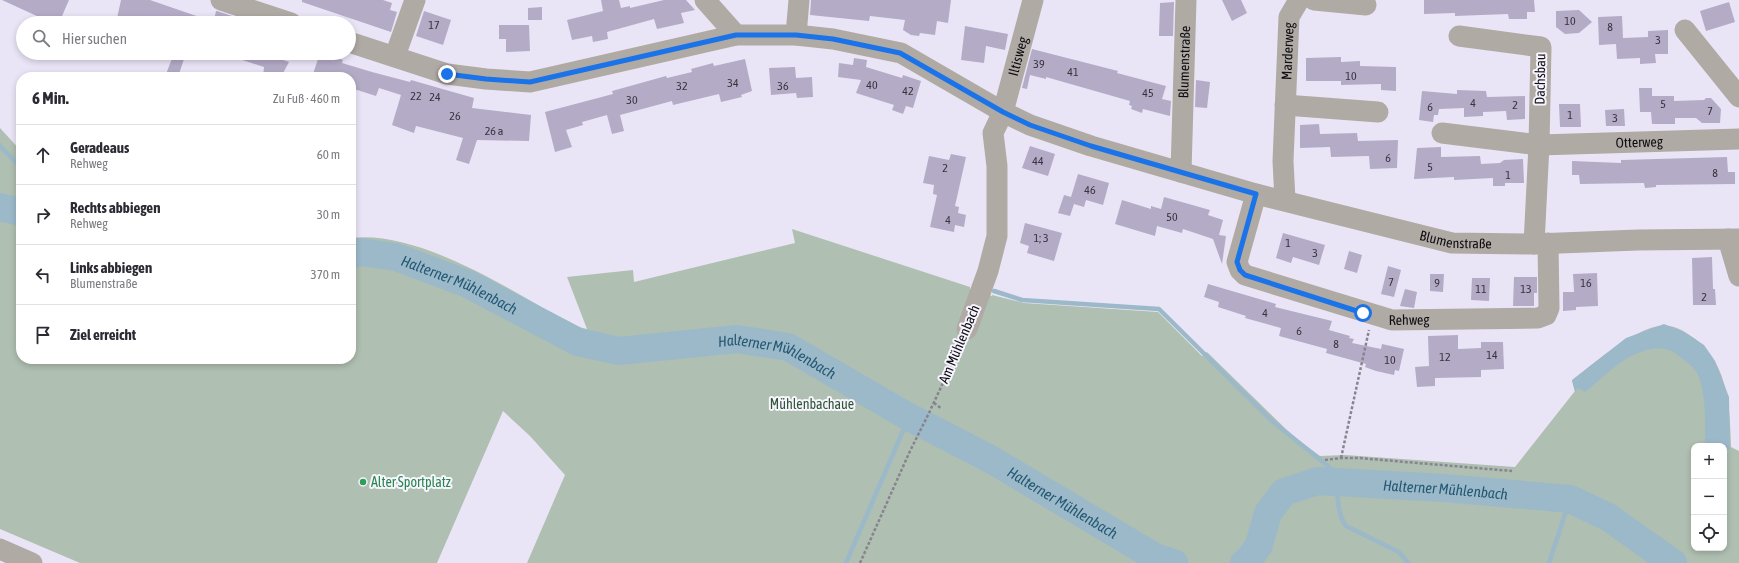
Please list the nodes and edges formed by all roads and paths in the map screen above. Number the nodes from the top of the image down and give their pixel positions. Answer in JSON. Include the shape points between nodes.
{"nodes":[{"id":1,"x":221,"y":0,"type":"edge"},
{"id":2,"x":415,"y":0,"type":"edge"},
{"id":3,"x":705,"y":0,"type":"edge"},
{"id":4,"x":799,"y":0,"type":"edge"},
{"id":5,"x":1033,"y":0,"type":"edge"},
{"id":6,"x":1186,"y":0,"type":"edge"},
{"id":7,"x":1299,"y":0,"type":"edge"},
{"id":8,"x":1314,"y":0,"type":"edge"},
{"id":9,"x":1366,"y":6,"type":"dead end"},
{"id":10,"x":270,"y":16,"type":"edge"},
{"id":11,"x":1685,"y":30,"type":"dead end"},
{"id":12,"x":736,"y":35,"type":"junction"},
{"id":13,"x":796,"y":35,"type":"junction"},
{"id":14,"x":1459,"y":36,"type":"dead end"},
{"id":15,"x":356,"y":44,"type":"edge"},
{"id":16,"x":394,"y":56,"type":"junction"},
{"id":17,"x":1735,"y":86,"type":"edge"},
{"id":18,"x":1286,"y":105,"type":"junction"},
{"id":19,"x":1003,"y":112,"type":"junction"},
{"id":20,"x":1378,"y":112,"type":"dead end"},
{"id":21,"x":1442,"y":133,"type":"dead end"},
{"id":22,"x":1739,"y":139,"type":"edge"},
{"id":23,"x":1539,"y":146,"type":"junction"},
{"id":24,"x":1181,"y":172,"type":"junction"},
{"id":25,"x":1256,"y":194,"type":"junction"},
{"id":26,"x":1285,"y":200,"type":"junction"},
{"id":27,"x":1734,"y":239,"type":"edge"},
{"id":28,"x":1541,"y":244,"type":"junction"},
{"id":29,"x":1739,"y":276,"type":"edge"},
{"id":30,"x":1372,"y":314,"type":"junction"},
{"id":31,"x":967,"y":329,"type":"joint"},
{"id":32,"x":934,"y":403,"type":"junction"},
{"id":33,"x":942,"y":409,"type":"dead end"},
{"id":34,"x":1341,"y":458,"type":"junction"},
{"id":35,"x":1325,"y":460,"type":"dead end"},
{"id":36,"x":1512,"y":471,"type":"dead end"},
{"id":37,"x":0,"y":549,"type":"edge"},
{"id":38,"x":32,"y":563,"type":"edge"},
{"id":39,"x":860,"y":563,"type":"edge"}],
"edges":[{"from":1,"to":10,"type":"street"},
{"from":2,"to":16,"type":"street"},
{"from":3,"to":12,"type":"street"},
{"from":4,"to":13,"type":"street"},
{"from":5,"to":19,"type":"street","name":"Iltisweg"},
{"from":6,"to":24,"type":"street","name":"Blumenstraße"},
{"from":7,"to":18,"type":"street","name":"Marderweg","via":[[1290,17]]},
{"from":8,"to":9,"type":"street"},
{"from":11,"to":17,"type":"street"},
{"from":12,"to":13,"type":"street","name":"Blumenstraße"},
{"from":12,"to":16,"type":"street","name":"Blumenstraße","via":[[530,82],[447,74]]},
{"from":13,"to":19,"type":"street","name":"Blumenstraße","via":[[833,39],[900,53]]},
{"from":14,"to":23,"type":"street","name":"Dachsbau","via":[[1541,47]]},
{"from":15,"to":16,"type":"street","name":"Blumenstraße"},
{"from":18,"to":20,"type":"street"},
{"from":18,"to":26,"type":"street","name":"Marderweg","via":[[1283,161]]},
{"from":19,"to":24,"type":"street","name":"Blumenstraße","via":[[1044,130]]},
{"from":19,"to":31,"type":"street","name":"Am Mühlenbach","via":[[993,133],[997,166],[997,236],[988,271]]},
{"from":21,"to":23,"type":"street"},
{"from":22,"to":23,"type":"street","name":"Otterweg"},
{"from":23,"to":28,"type":"street","name":"Dachsbau"},
{"from":24,"to":25,"type":"street","name":"Blumenstraße"},
{"from":25,"to":26,"type":"street","name":"Blumenstraße"},
{"from":25,"to":30,"type":"street","name":"Rehweg","via":[[1237,262],[1240,270],[1245,275]]},
{"from":26,"to":28,"type":"street","name":"Blumenstraße","via":[[1452,243]]},
{"from":27,"to":28,"type":"street","name":"Blumenstraße"},
{"from":27,"to":29,"type":"street"},
{"from":28,"to":30,"type":"street","name":"Rehweg","via":[[1549,308],[1546,315],[1538,318],[1415,321],[1392,320]]},
{"from":30,"to":34,"type":"path"},
{"from":31,"to":32,"type":"path","name":"Am Mühlenbach"},
{"from":32,"to":33,"type":"path"},
{"from":32,"to":39,"type":"path","name":"Am Mühlenbach","via":[[910,450]]},
{"from":34,"to":35,"type":"path"},
{"from":34,"to":36,"type":"path","via":[[1461,465]]},
{"from":37,"to":38,"type":"street"}]}
